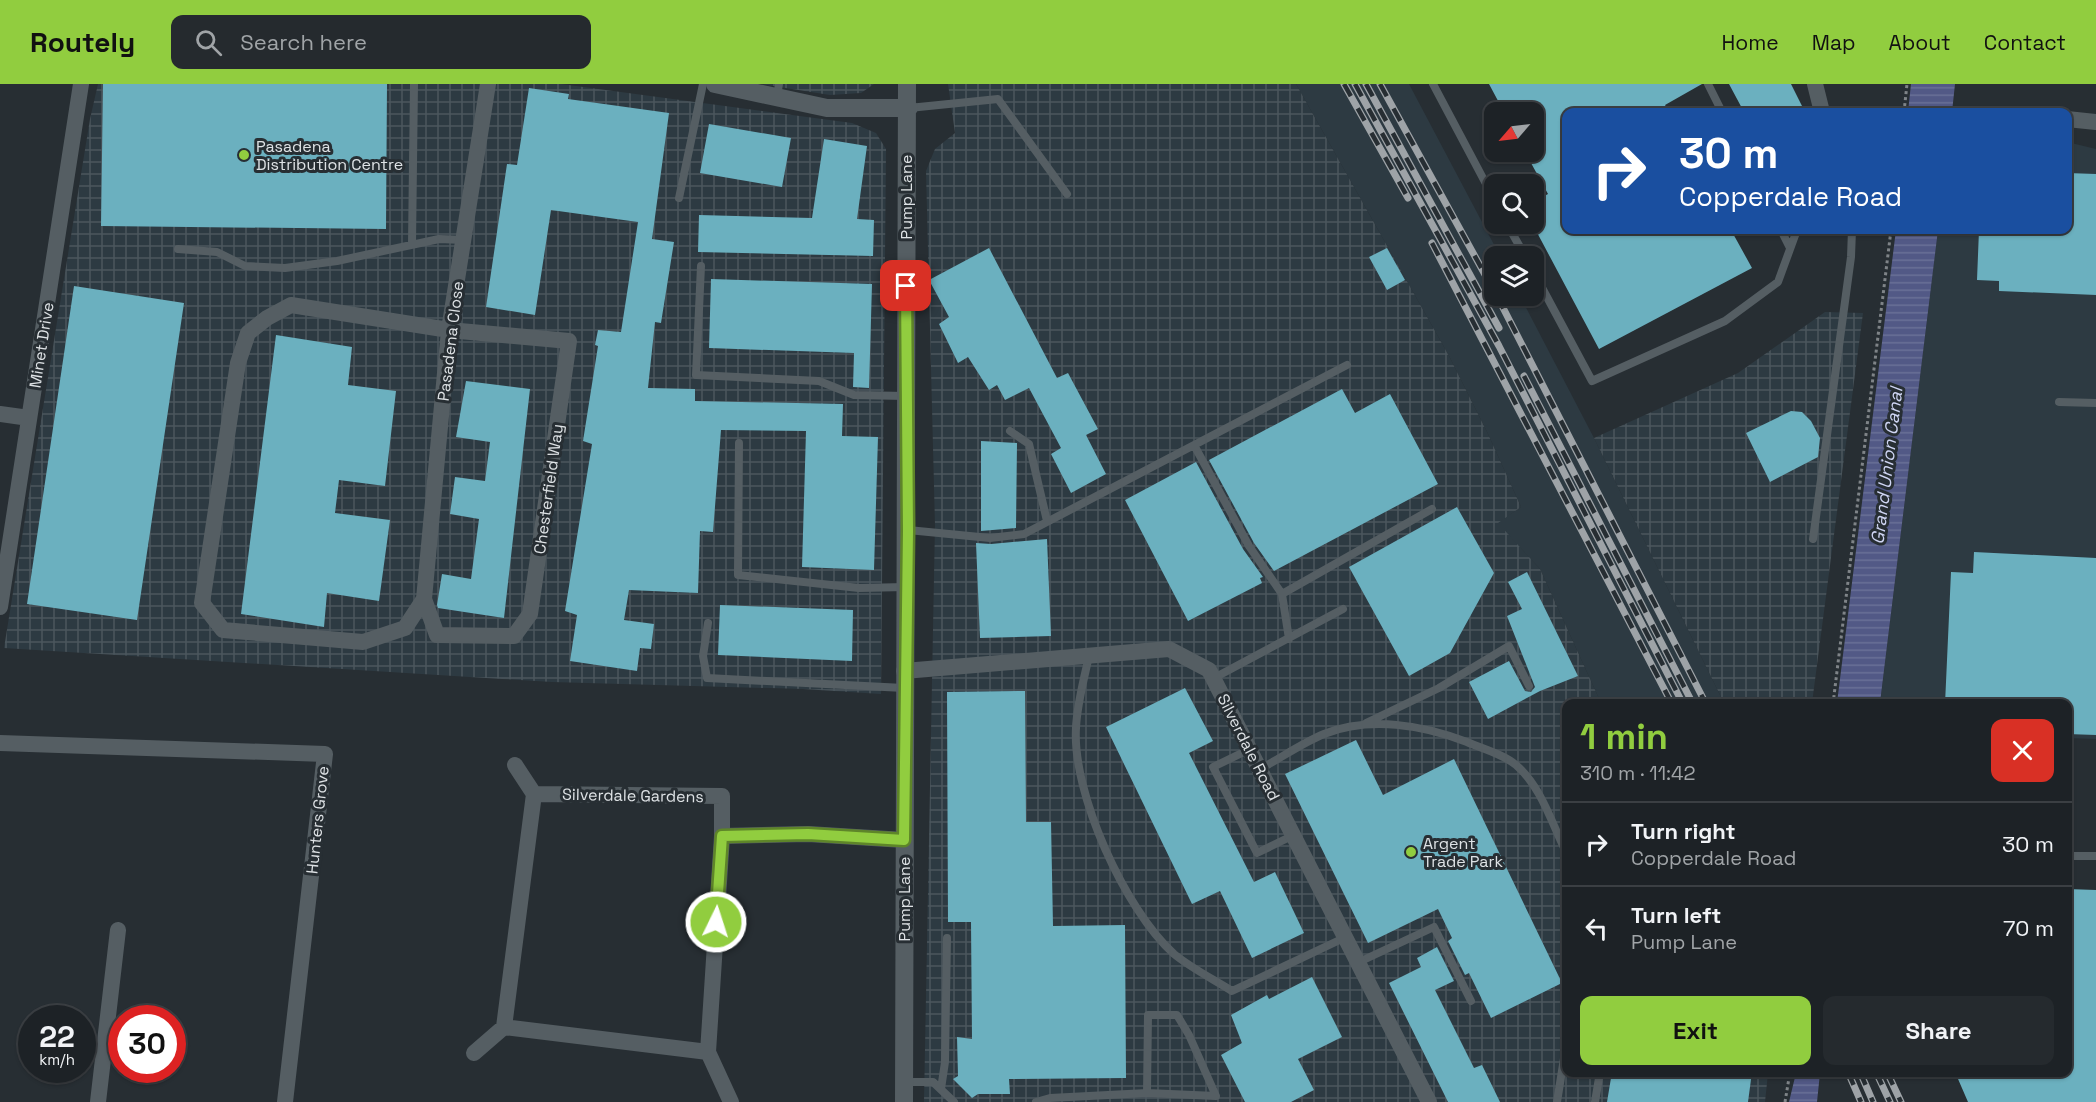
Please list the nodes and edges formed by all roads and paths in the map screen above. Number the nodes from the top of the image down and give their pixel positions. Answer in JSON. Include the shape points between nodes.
{"nodes":[{"id":1,"x":81,"y":84,"type":"edge"},
{"id":2,"x":414,"y":84,"type":"edge"},
{"id":3,"x":488,"y":84,"type":"edge"},
{"id":4,"x":703,"y":84,"type":"edge"},
{"id":5,"x":715,"y":84,"type":"edge"},
{"id":6,"x":908,"y":84,"type":"edge"},
{"id":7,"x":1432,"y":84,"type":"edge"},
{"id":8,"x":1708,"y":84,"type":"edge"},
{"id":9,"x":1815,"y":84,"type":"edge"},
{"id":10,"x":1907,"y":84,"type":"edge"},
{"id":11,"x":778,"y":90,"type":"edge"},
{"id":12,"x":909,"y":108,"type":"junction"},
{"id":13,"x":1720,"y":108,"type":"edge"},
{"id":14,"x":1821,"y":108,"type":"edge"},
{"id":15,"x":1904,"y":108,"type":"edge"},
{"id":16,"x":2072,"y":120,"type":"edge"},
{"id":17,"x":2096,"y":122,"type":"edge"},
{"id":18,"x":1484,"y":180,"type":"edge"},
{"id":19,"x":1067,"y":194,"type":"dead end"},
{"id":20,"x":679,"y":198,"type":"dead end"},
{"id":21,"x":1783,"y":234,"type":"edge"},
{"id":22,"x":1795,"y":234,"type":"edge"},
{"id":23,"x":1852,"y":234,"type":"edge"},
{"id":24,"x":1890,"y":234,"type":"edge"},
{"id":25,"x":464,"y":240,"type":"junction"},
{"id":26,"x":412,"y":244,"type":"junction"},
{"id":27,"x":1790,"y":248,"type":"junction"},
{"id":28,"x":178,"y":249,"type":"dead end"},
{"id":29,"x":701,"y":266,"type":"dead end"},
{"id":30,"x":1544,"y":292,"type":"edge"},
{"id":31,"x":449,"y":330,"type":"junction"},
{"id":32,"x":1347,"y":365,"type":"dead end"},
{"id":33,"x":907,"y":396,"type":"junction"},
{"id":34,"x":2059,"y":402,"type":"dead end"},
{"id":35,"x":2096,"y":403,"type":"edge"},
{"id":36,"x":0,"y":414,"type":"edge"},
{"id":37,"x":29,"y":418,"type":"junction"},
{"id":38,"x":1010,"y":431,"type":"dead end"},
{"id":39,"x":739,"y":443,"type":"dead end"},
{"id":40,"x":1194,"y":445,"type":"junction"},
{"id":41,"x":1432,"y":509,"type":"dead end"},
{"id":42,"x":1047,"y":521,"type":"junction"},
{"id":43,"x":908,"y":531,"type":"junction"},
{"id":44,"x":1813,"y":539,"type":"dead end"},
{"id":45,"x":906,"y":587,"type":"junction"},
{"id":46,"x":1282,"y":594,"type":"junction"},
{"id":47,"x":424,"y":599,"type":"junction"},
{"id":48,"x":0,"y":607,"type":"edge"},
{"id":49,"x":1343,"y":609,"type":"dead end"},
{"id":50,"x":708,"y":623,"type":"dead end"},
{"id":51,"x":1289,"y":639,"type":"junction"},
{"id":52,"x":1089,"y":655,"type":"junction"},
{"id":53,"x":1214,"y":678,"type":"junction"},
{"id":54,"x":904,"y":679,"type":"junction"},
{"id":55,"x":1529,"y":686,"type":"dead end"},
{"id":56,"x":1834,"y":699,"type":"edge"},
{"id":57,"x":1363,"y":724,"type":"junction"},
{"id":58,"x":0,"y":743,"type":"edge"},
{"id":59,"x":1250,"y":749,"type":"junction"},
{"id":60,"x":515,"y":765,"type":"dead end"},
{"id":61,"x":1260,"y":769,"type":"junction"},
{"id":62,"x":534,"y":794,"type":"junction"},
{"id":63,"x":1294,"y":835,"type":"junction"},
{"id":64,"x":722,"y":836,"type":"junction"},
{"id":65,"x":904,"y":840,"type":"junction"},
{"id":66,"x":1562,"y":844,"type":"edge"},
{"id":67,"x":2072,"y":856,"type":"edge"},
{"id":68,"x":2096,"y":856,"type":"edge"},
{"id":69,"x":118,"y":930,"type":"dead end"},
{"id":70,"x":1346,"y":937,"type":"junction"},
{"id":71,"x":947,"y":938,"type":"dead end"},
{"id":72,"x":1359,"y":962,"type":"junction"},
{"id":73,"x":1471,"y":1001,"type":"dead end"},
{"id":74,"x":504,"y":1027,"type":"junction"},
{"id":75,"x":708,"y":1052,"type":"junction"},
{"id":76,"x":474,"y":1053,"type":"dead end"},
{"id":77,"x":1562,"y":1071,"type":"edge"},
{"id":78,"x":1599,"y":1077,"type":"edge"},
{"id":79,"x":1789,"y":1077,"type":"edge"},
{"id":80,"x":904,"y":1082,"type":"junction"},
{"id":81,"x":941,"y":1089,"type":"junction"},
{"id":82,"x":1147,"y":1094,"type":"junction"},
{"id":83,"x":98,"y":1102,"type":"edge"},
{"id":84,"x":285,"y":1102,"type":"edge"},
{"id":85,"x":731,"y":1102,"type":"edge"},
{"id":86,"x":904,"y":1102,"type":"edge"},
{"id":87,"x":954,"y":1102,"type":"edge"},
{"id":88,"x":1036,"y":1102,"type":"edge"},
{"id":89,"x":1429,"y":1102,"type":"edge"},
{"id":90,"x":1557,"y":1102,"type":"edge"},
{"id":91,"x":1595,"y":1102,"type":"edge"},
{"id":92,"x":1785,"y":1102,"type":"edge"}],
"edges":[{"from":1,"to":37,"type":"street","name":"Minet Drive"},
{"from":2,"to":26,"type":"lane"},
{"from":3,"to":25,"type":"street","name":"Pasadena Close"},
{"from":4,"to":20,"type":"lane"},
{"from":5,"to":11,"type":"street"},
{"from":6,"to":12,"type":"street","name":"Pump Lane"},
{"from":7,"to":18,"type":"lane"},
{"from":8,"to":13,"type":"lane"},
{"from":9,"to":14,"type":"street"},
{"from":10,"to":15,"type":"path"},
{"from":11,"to":12,"type":"street","via":[[828,108]]},
{"from":12,"to":19,"type":"lane","via":[[998,99]]},
{"from":12,"to":33,"type":"street","name":"Pump Lane"},
{"from":16,"to":17,"type":"street"},
{"from":21,"to":27,"type":"lane"},
{"from":22,"to":27,"type":"lane"},
{"from":23,"to":44,"type":"lane"},
{"from":24,"to":56,"type":"path"},
{"from":25,"to":26,"type":"lane"},
{"from":25,"to":31,"type":"street","name":"Pasadena Close"},
{"from":26,"to":28,"type":"lane","via":[[285,268],[245,266],[217,252]]},
{"from":27,"to":30,"type":"lane","via":[[1778,282],[1725,321],[1592,381]]},
{"from":29,"to":33,"type":"lane","via":[[696,375],[819,381],[854,395]]},
{"from":31,"to":47,"type":"street","name":"Pasadena Close"},
{"from":31,"to":47,"type":"street","name":"Chesterfield Way","via":[[569,341],[530,614],[514,636],[437,635]]},
{"from":31,"to":47,"type":"street","via":[[291,305],[248,333],[238,363],[202,603],[223,630],[363,642],[405,628]]},
{"from":32,"to":40,"type":"lane"},
{"from":33,"to":43,"type":"street","name":"Pump Lane"},
{"from":34,"to":35,"type":"lane"},
{"from":36,"to":37,"type":"street"},
{"from":37,"to":48,"type":"street","name":"Minet Drive"},
{"from":38,"to":42,"type":"lane","via":[[1029,444]]},
{"from":39,"to":45,"type":"lane","via":[[738,574],[859,588]]},
{"from":40,"to":42,"type":"lane"},
{"from":40,"to":46,"type":"lane","via":[[1249,546]]},
{"from":41,"to":46,"type":"lane"},
{"from":42,"to":43,"type":"lane","via":[[1024,534],[990,538]]},
{"from":43,"to":45,"type":"street","name":"Pump Lane"},
{"from":45,"to":54,"type":"street","name":"Pump Lane"},
{"from":46,"to":51,"type":"lane"},
{"from":49,"to":51,"type":"lane"},
{"from":50,"to":54,"type":"lane","via":[[702,656],[707,678]]},
{"from":51,"to":53,"type":"lane"},
{"from":52,"to":53,"type":"street","name":"Silverdale Road","via":[[1169,649],[1209,670]]},
{"from":52,"to":54,"type":"street","name":"Silverdale Road"},
{"from":52,"to":70,"type":"lane","via":[[1076,727],[1078,771],[1099,839],[1144,918],[1174,954],[1232,991]]},
{"from":53,"to":59,"type":"street","name":"Silverdale Road"},
{"from":54,"to":65,"type":"street","name":"Pump Lane"},
{"from":55,"to":57,"type":"lane","via":[[1509,646],[1438,688]]},
{"from":57,"to":61,"type":"lane","via":[[1324,734]]},
{"from":57,"to":66,"type":"lane","via":[[1403,724],[1450,735],[1500,755],[1516,765],[1534,787]]},
{"from":58,"to":84,"type":"street","name":"Hunters Grove","via":[[325,754]]},
{"from":59,"to":61,"type":"street","name":"Silverdale Road"},
{"from":59,"to":63,"type":"lane","via":[[1213,767],[1257,853]]},
{"from":60,"to":62,"type":"street"},
{"from":61,"to":63,"type":"street","name":"Silverdale Road"},
{"from":62,"to":64,"type":"street","name":"Silverdale Gardens","via":[[722,796]]},
{"from":62,"to":74,"type":"street"},
{"from":63,"to":70,"type":"street","name":"Silverdale Road"},
{"from":64,"to":65,"type":"street","via":[[808,834]]},
{"from":64,"to":75,"type":"street","name":"Silverdale Gardens"},
{"from":65,"to":80,"type":"street","name":"Pump Lane"},
{"from":67,"to":68,"type":"lane"},
{"from":69,"to":83,"type":"street"},
{"from":70,"to":72,"type":"street","name":"Silverdale Road"},
{"from":71,"to":81,"type":"lane"},
{"from":72,"to":73,"type":"lane","via":[[1434,927]]},
{"from":72,"to":89,"type":"street","name":"Silverdale Road"},
{"from":74,"to":75,"type":"street"},
{"from":74,"to":76,"type":"street"},
{"from":75,"to":85,"type":"street"},
{"from":77,"to":90,"type":"lane"},
{"from":78,"to":91,"type":"lane"},
{"from":79,"to":92,"type":"path"},
{"from":80,"to":81,"type":"lane","via":[[933,1082]]},
{"from":80,"to":86,"type":"street","name":"Pump Lane"},
{"from":81,"to":87,"type":"lane"},
{"from":82,"to":82,"type":"lane","via":[[1148,1015],[1177,1015],[1216,1096]]},
{"from":82,"to":88,"type":"lane"}]}
